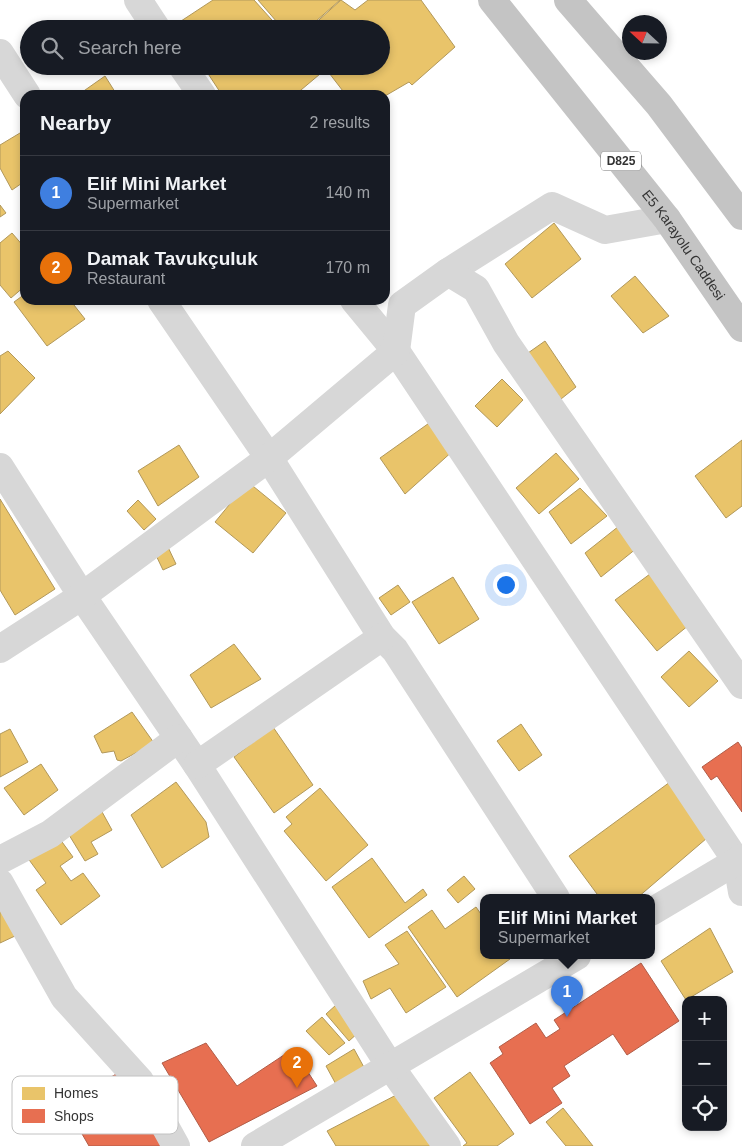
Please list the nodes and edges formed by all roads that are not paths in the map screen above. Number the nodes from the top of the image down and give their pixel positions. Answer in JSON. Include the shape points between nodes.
{"nodes":[{"id":1,"x":138,"y":0,"type":"edge"},
{"id":2,"x":492,"y":0,"type":"edge"},
{"id":3,"x":568,"y":0,"type":"edge"},
{"id":4,"x":151,"y":20,"type":"edge"},
{"id":5,"x":0,"y":53,"type":"edge"},
{"id":6,"x":188,"y":75,"type":"edge"},
{"id":7,"x":23,"y":90,"type":"edge"},
{"id":8,"x":199,"y":90,"type":"edge"},
{"id":9,"x":742,"y":216,"type":"edge"},
{"id":10,"x":667,"y":219,"type":"junction"},
{"id":11,"x":448,"y":272,"type":"junction"},
{"id":12,"x":163,"y":305,"type":"edge"},
{"id":13,"x":358,"y":305,"type":"edge"},
{"id":14,"x":742,"y":328,"type":"edge"},
{"id":15,"x":396,"y":351,"type":"junction"},
{"id":16,"x":269,"y":458,"type":"junction"},
{"id":17,"x":0,"y":467,"type":"edge"},
{"id":18,"x":82,"y":596,"type":"junction"},
{"id":19,"x":382,"y":637,"type":"junction"},
{"id":20,"x":0,"y":649,"type":"edge"},
{"id":21,"x":742,"y":685,"type":"edge"},
{"id":22,"x":179,"y":738,"type":"junction"},
{"id":23,"x":198,"y":765,"type":"junction"},
{"id":24,"x":0,"y":860,"type":"edge"},
{"id":25,"x":739,"y":860,"type":"edge"},
{"id":26,"x":0,"y":883,"type":"edge"},
{"id":27,"x":742,"y":892,"type":"edge"},
{"id":28,"x":553,"y":894,"type":"edge"},
{"id":29,"x":655,"y":910,"type":"edge"},
{"id":30,"x":572,"y":959,"type":"edge"},
{"id":31,"x":390,"y":1066,"type":"junction"},
{"id":32,"x":135,"y":1076,"type":"edge"},
{"id":33,"x":169,"y":1134,"type":"edge"},
{"id":34,"x":176,"y":1146,"type":"edge"},
{"id":35,"x":255,"y":1146,"type":"edge"},
{"id":36,"x":447,"y":1146,"type":"edge"}],
"edges":[{"from":1,"to":4,"type":"street"},
{"from":2,"to":10,"type":"highway","name":"E5 Karayolu Caddesi","number":"D825"},
{"from":3,"to":9,"type":"highway","via":[[659,105]]},
{"from":5,"to":7,"type":"street"},
{"from":6,"to":8,"type":"street"},
{"from":10,"to":11,"type":"street","via":[[605,230],[552,206]]},
{"from":10,"to":14,"type":"highway","name":"E5 Karayolu Caddesi","number":"D825"},
{"from":11,"to":15,"type":"street","via":[[402,306]]},
{"from":11,"to":21,"type":"street","via":[[476,289],[506,344]]},
{"from":12,"to":16,"type":"street"},
{"from":13,"to":15,"type":"street"},
{"from":15,"to":16,"type":"street"},
{"from":15,"to":25,"type":"street"},
{"from":16,"to":18,"type":"street"},
{"from":16,"to":19,"type":"street"},
{"from":17,"to":18,"type":"street"},
{"from":18,"to":20,"type":"street"},
{"from":18,"to":22,"type":"street"},
{"from":19,"to":23,"type":"street"},
{"from":19,"to":28,"type":"street","via":[[395,650]]},
{"from":22,"to":23,"type":"street"},
{"from":22,"to":24,"type":"street","via":[[50,834]]},
{"from":23,"to":31,"type":"street"},
{"from":25,"to":27,"type":"street"},
{"from":25,"to":29,"type":"street"},
{"from":26,"to":32,"type":"street","via":[[64,997]]},
{"from":30,"to":31,"type":"street"},
{"from":31,"to":35,"type":"street"},
{"from":31,"to":36,"type":"street"},
{"from":33,"to":34,"type":"street"}]}
